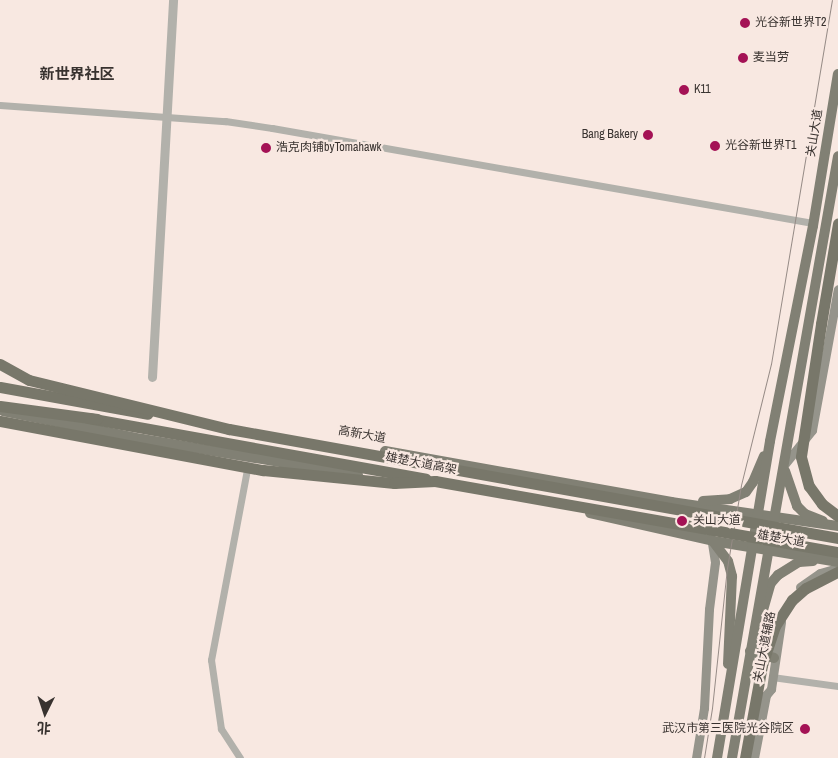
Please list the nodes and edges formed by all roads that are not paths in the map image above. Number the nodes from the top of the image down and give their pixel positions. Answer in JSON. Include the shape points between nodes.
{"nodes":[{"id":1,"x":173,"y":0,"type":"edge"},
{"id":2,"x":838,"y":74,"type":"edge"},
{"id":3,"x":0,"y":105,"type":"edge"},
{"id":4,"x":166,"y":116,"type":"junction"},
{"id":5,"x":838,"y":156,"type":"edge"},
{"id":6,"x":813,"y":223,"type":"junction"},
{"id":7,"x":838,"y":223,"type":"edge"},
{"id":8,"x":838,"y":289,"type":"edge"},
{"id":9,"x":0,"y":364,"type":"edge"},
{"id":10,"x":152,"y":377,"type":"dead end"},
{"id":11,"x":0,"y":383,"type":"edge"},
{"id":12,"x":0,"y":387,"type":"edge"},
{"id":13,"x":0,"y":401,"type":"edge"},
{"id":14,"x":0,"y":406,"type":"edge"},
{"id":15,"x":0,"y":411,"type":"edge"},
{"id":16,"x":96,"y":420,"type":"junction"},
{"id":17,"x":0,"y":421,"type":"edge"},
{"id":18,"x":229,"y":429,"type":"junction"},
{"id":19,"x":770,"y":441,"type":"junction"},
{"id":20,"x":249,"y":458,"type":"junction"},
{"id":21,"x":784,"y":465,"type":"junction"},
{"id":22,"x":436,"y":481,"type":"junction"},
{"id":23,"x":672,"y":502,"type":"junction"},
{"id":24,"x":721,"y":508,"type":"joint"},
{"id":25,"x":759,"y":514,"type":"junction"},
{"id":26,"x":774,"y":517,"type":"junction"},
{"id":27,"x":837,"y":523,"type":"edge"},
{"id":28,"x":838,"y":538,"type":"edge"},
{"id":29,"x":716,"y":541,"type":"junction"},
{"id":30,"x":753,"y":547,"type":"junction"},
{"id":31,"x":767,"y":549,"type":"junction"},
{"id":32,"x":837,"y":560,"type":"edge"},
{"id":33,"x":838,"y":572,"type":"edge"},
{"id":34,"x":750,"y":651,"type":"junction"},
{"id":35,"x":774,"y":658,"type":"junction"},
{"id":36,"x":772,"y":677,"type":"junction"},
{"id":37,"x":838,"y":686,"type":"edge"},
{"id":38,"x":730,"y":687,"type":"junction"},
{"id":39,"x":744,"y":691,"type":"junction"},
{"id":40,"x":766,"y":694,"type":"junction"},
{"id":41,"x":240,"y":758,"type":"edge"},
{"id":42,"x":696,"y":758,"type":"edge"},
{"id":43,"x":717,"y":758,"type":"edge"},
{"id":44,"x":732,"y":758,"type":"edge"},
{"id":45,"x":745,"y":758,"type":"edge"},
{"id":46,"x":754,"y":758,"type":"edge"}],
"edges":[{"from":1,"to":4,"type":"street"},
{"from":2,"to":6,"type":"main road","name":"关山大道"},
{"from":3,"to":4,"type":"street"},
{"from":4,"to":6,"type":"street","via":[[272,128]]},
{"from":4,"to":10,"type":"street"},
{"from":5,"to":21,"type":"main road"},
{"from":6,"to":19,"type":"main road","name":"关山大道"},
{"from":7,"to":27,"type":"highway","bridge":true,"via":[[801,457],[805,477]]},
{"from":8,"to":21,"type":"main road","via":[[812,430]]},
{"from":9,"to":18,"type":"highway","bridge":true,"via":[[29,380]]},
{"from":11,"to":23,"type":"main road","name":"高新大道"},
{"from":12,"to":18,"type":"highway","name":"雄楚大道高架","bridge":true},
{"from":13,"to":16,"type":"highway","name":"雄楚大道高架","bridge":true},
{"from":14,"to":16,"type":"highway","bridge":true},
{"from":15,"to":20,"type":"main road"},
{"from":16,"to":22,"type":"highway","name":"雄楚大道高架","bridge":true},
{"from":17,"to":22,"type":"highway","bridge":true,"via":[[263,470],[394,484]]},
{"from":18,"to":28,"type":"highway","name":"雄楚大道高架","bridge":true},
{"from":19,"to":23,"type":"main road","via":[[746,492],[730,499]]},
{"from":19,"to":25,"type":"main road","name":"关山大道"},
{"from":20,"to":29,"type":"main road","via":[[475,492]]},
{"from":20,"to":41,"type":"street","via":[[211,660],[221,729]]},
{"from":21,"to":26,"type":"main road"},
{"from":21,"to":27,"type":"main road","via":[[796,506],[805,514]]},
{"from":22,"to":32,"type":"highway","name":"雄楚大道高架","bridge":true},
{"from":23,"to":24,"type":"main road","name":"高新大道"},
{"from":24,"to":25,"type":"main road","name":"雄楚大道"},
{"from":25,"to":26,"type":"main road","name":"雄楚大道"},
{"from":25,"to":30,"type":"main road","name":"关山大道"},
{"from":26,"to":27,"type":"main road","name":"雄楚大道"},
{"from":26,"to":31,"type":"main road"},
{"from":29,"to":30,"type":"main road","name":"雄楚大道"},
{"from":29,"to":38,"type":"main road","via":[[732,576],[727,648]]},
{"from":29,"to":42,"type":"main road","via":[[704,708]]},
{"from":30,"to":31,"type":"main road","name":"雄楚大道"},
{"from":30,"to":38,"type":"main road","name":"关山大道"},
{"from":31,"to":32,"type":"main road","name":"雄楚大道"},
{"from":31,"to":34,"type":"main road"},
{"from":32,"to":34,"type":"main road","via":[[799,562],[778,575],[771,583]]},
{"from":32,"to":35,"type":"main road","name":"关山大道辅路","via":[[790,599],[782,617]]},
{"from":33,"to":45,"type":"highway","bridge":true,"via":[[806,588],[792,600],[775,626],[762,665]]},
{"from":34,"to":35,"type":"main road"},
{"from":34,"to":39,"type":"main road"},
{"from":35,"to":36,"type":"main road","name":"关山大道辅路"},
{"from":36,"to":37,"type":"street"},
{"from":36,"to":40,"type":"main road","name":"关山大道辅路","via":[[771,689]]},
{"from":38,"to":43,"type":"main road","name":"关山大道"},
{"from":39,"to":40,"type":"main road"},
{"from":39,"to":44,"type":"main road"},
{"from":40,"to":46,"type":"main road","name":"关山大道辅路"}]}
